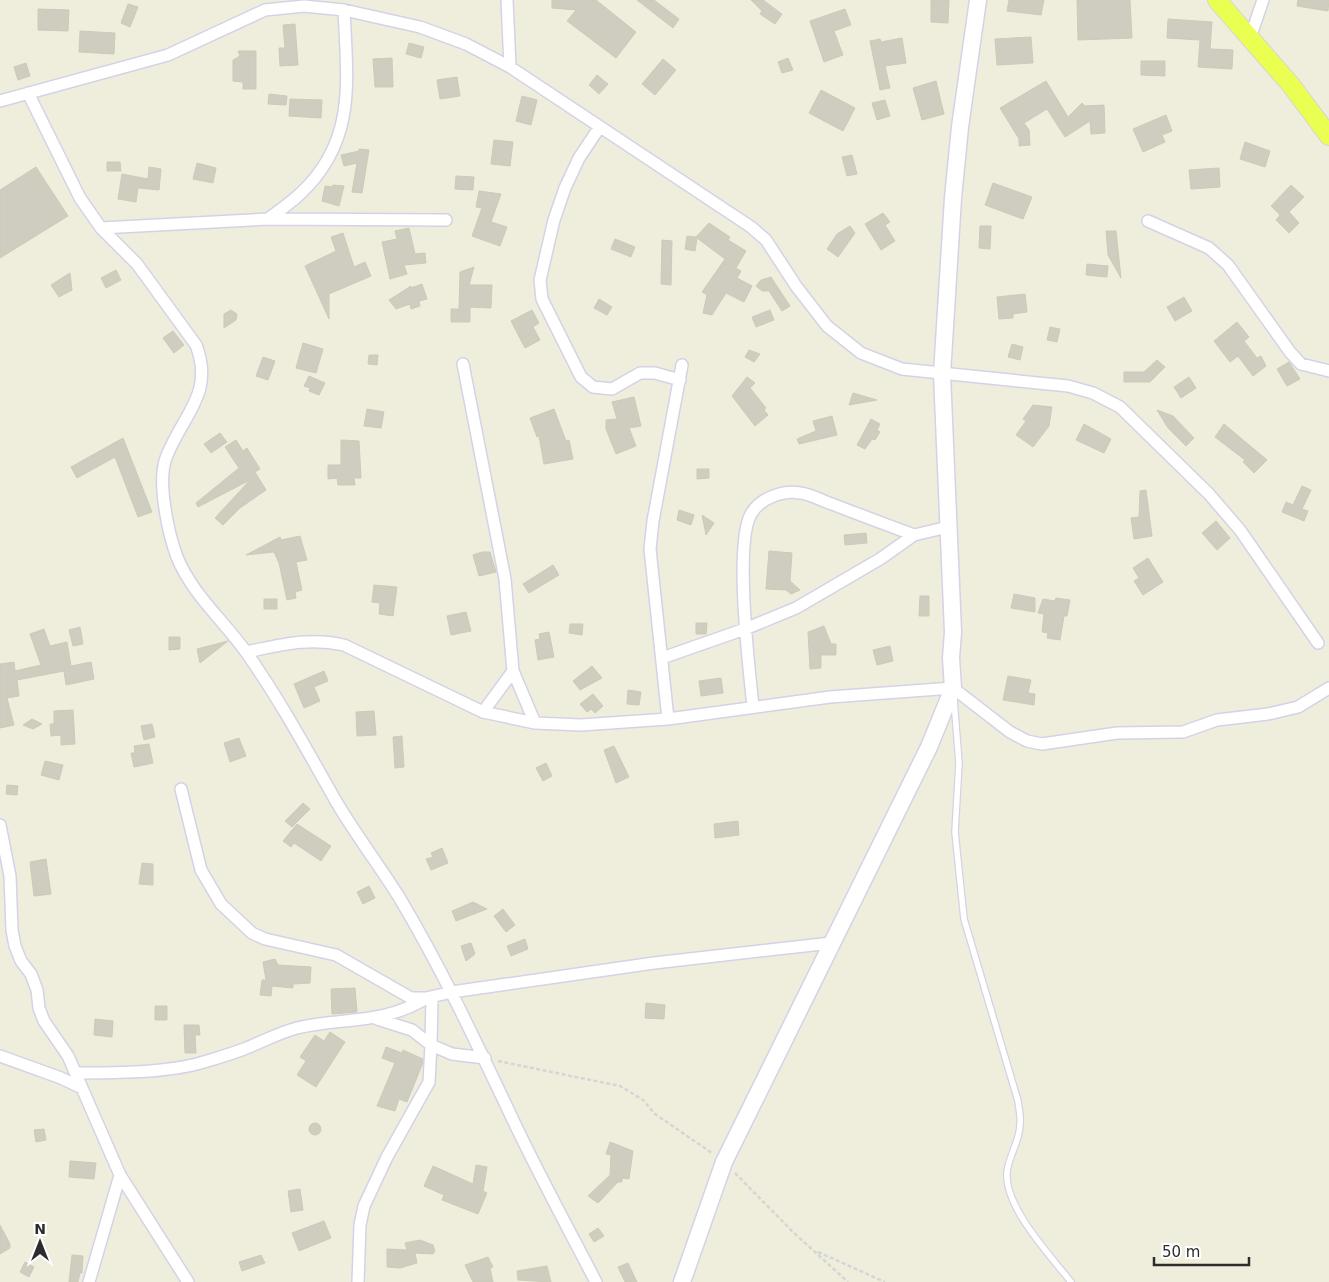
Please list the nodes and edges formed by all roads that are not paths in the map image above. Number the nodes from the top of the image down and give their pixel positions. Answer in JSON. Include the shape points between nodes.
{"nodes":[{"id":1,"x":258,"y":0,"type":"edge"},
{"id":2,"x":507,"y":0,"type":"edge"},
{"id":3,"x":978,"y":0,"type":"edge"},
{"id":4,"x":1216,"y":0,"type":"edge"},
{"id":5,"x":1263,"y":0,"type":"edge"},
{"id":6,"x":265,"y":10,"type":"junction"},
{"id":7,"x":344,"y":10,"type":"junction"},
{"id":8,"x":1250,"y":38,"type":"junction"},
{"id":9,"x":510,"y":67,"type":"junction"},
{"id":10,"x":28,"y":94,"type":"junction"},
{"id":11,"x":0,"y":101,"type":"edge"},
{"id":12,"x":599,"y":128,"type":"junction"},
{"id":13,"x":1329,"y":136,"type":"edge"},
{"id":14,"x":268,"y":219,"type":"junction"},
{"id":15,"x":446,"y":220,"type":"dead end"},
{"id":16,"x":1148,"y":221,"type":"dead end"},
{"id":17,"x":101,"y":228,"type":"junction"},
{"id":18,"x":463,"y":364,"type":"dead end"},
{"id":19,"x":682,"y":365,"type":"dead end"},
{"id":20,"x":1329,"y":371,"type":"edge"},
{"id":21,"x":942,"y":374,"type":"junction"},
{"id":22,"x":680,"y":380,"type":"junction"},
{"id":23,"x":948,"y":527,"type":"junction"},
{"id":24,"x":914,"y":535,"type":"junction"},
{"id":25,"x":745,"y":629,"type":"junction"},
{"id":26,"x":1318,"y":643,"type":"dead end"},
{"id":27,"x":246,"y":652,"type":"junction"},
{"id":28,"x":662,"y":658,"type":"junction"},
{"id":29,"x":512,"y":671,"type":"junction"},
{"id":30,"x":953,"y":688,"type":"junction"},
{"id":31,"x":1329,"y":688,"type":"edge"},
{"id":32,"x":753,"y":706,"type":"junction"},
{"id":33,"x":483,"y":712,"type":"junction"},
{"id":34,"x":668,"y":719,"type":"junction"},
{"id":35,"x":535,"y":723,"type":"junction"},
{"id":36,"x":181,"y":789,"type":"dead end"},
{"id":37,"x":0,"y":825,"type":"edge"},
{"id":38,"x":831,"y":943,"type":"junction"},
{"id":39,"x":452,"y":992,"type":"junction"},
{"id":40,"x":429,"y":998,"type":"junction"},
{"id":41,"x":376,"y":1018,"type":"junction"},
{"id":42,"x":431,"y":1045,"type":"junction"},
{"id":43,"x":0,"y":1056,"type":"edge"},
{"id":44,"x":484,"y":1058,"type":"junction"},
{"id":45,"x":76,"y":1073,"type":"junction"},
{"id":46,"x":82,"y":1088,"type":"junction"},
{"id":47,"x":120,"y":1175,"type":"junction"},
{"id":48,"x":89,"y":1282,"type":"edge"},
{"id":49,"x":188,"y":1282,"type":"edge"},
{"id":50,"x":358,"y":1282,"type":"edge"},
{"id":51,"x":596,"y":1282,"type":"edge"},
{"id":52,"x":682,"y":1282,"type":"edge"},
{"id":53,"x":1071,"y":1282,"type":"edge"}],
"edges":[{"from":1,"to":6,"type":"street"},
{"from":2,"to":9,"type":"street"},
{"from":3,"to":21,"type":"street","via":[[955,171]]},
{"from":4,"to":8,"type":"main road"},
{"from":5,"to":8,"type":"street"},
{"from":6,"to":7,"type":"street","via":[[304,6]]},
{"from":6,"to":10,"type":"street","via":[[168,55]]},
{"from":7,"to":9,"type":"street","via":[[420,27],[466,44]]},
{"from":7,"to":14,"type":"street","via":[[346,94],[338,142],[325,166],[301,193]]},
{"from":8,"to":13,"type":"main road"},
{"from":9,"to":12,"type":"street"},
{"from":10,"to":11,"type":"street"},
{"from":10,"to":17,"type":"street","via":[[80,198]]},
{"from":12,"to":21,"type":"street","via":[[766,240],[796,286],[827,326],[844,341],[861,353],[902,369]]},
{"from":12,"to":22,"type":"street","via":[[579,158],[554,220],[540,280],[542,299],[581,377],[593,387],[612,390],[640,373],[655,373]]},
{"from":14,"to":15,"type":"street"},
{"from":14,"to":17,"type":"street"},
{"from":16,"to":20,"type":"street","via":[[1209,248],[1228,265],[1290,352],[1302,364]]},
{"from":17,"to":27,"type":"street","via":[[137,264],[200,355],[204,373],[199,397],[166,457],[162,478],[170,529],[187,579]]},
{"from":18,"to":29,"type":"street","via":[[506,579]]},
{"from":19,"to":22,"type":"street"},
{"from":21,"to":23,"type":"street"},
{"from":21,"to":26,"type":"street","via":[[1068,386],[1120,406],[1210,494],[1240,530]]},
{"from":22,"to":28,"type":"street","via":[[650,549]]},
{"from":23,"to":24,"type":"street"},
{"from":23,"to":30,"type":"street"},
{"from":24,"to":25,"type":"street","via":[[839,585],[796,608]]},
{"from":24,"to":25,"type":"street","via":[[801,493],[780,493],[761,502],[751,515],[747,530]]},
{"from":25,"to":28,"type":"street"},
{"from":25,"to":32,"type":"street"},
{"from":27,"to":33,"type":"street","via":[[307,640],[344,645]]},
{"from":27,"to":39,"type":"street","via":[[399,897]]},
{"from":28,"to":34,"type":"street"},
{"from":29,"to":33,"type":"street"},
{"from":29,"to":35,"type":"street"},
{"from":30,"to":31,"type":"street","via":[[1010,732],[1042,744],[1116,733],[1183,732],[1217,720],[1298,707]]},
{"from":30,"to":32,"type":"street"},
{"from":30,"to":38,"type":"street","via":[[929,747]]},
{"from":30,"to":53,"type":"lane","via":[[959,763],[955,832],[964,919],[1018,1101],[1020,1124],[1007,1173],[1009,1194],[1022,1218]]},
{"from":32,"to":34,"type":"street"},
{"from":33,"to":35,"type":"street"},
{"from":34,"to":35,"type":"street","via":[[581,725]]},
{"from":36,"to":40,"type":"street","via":[[201,870],[236,920],[265,939],[336,955],[410,998]]},
{"from":37,"to":45,"type":"street","via":[[10,876],[16,946],[37,990],[44,1021]]},
{"from":38,"to":39,"type":"street","via":[[654,963]]},
{"from":38,"to":52,"type":"street","via":[[724,1162]]},
{"from":39,"to":40,"type":"street"},
{"from":39,"to":44,"type":"street"},
{"from":40,"to":41,"type":"street"},
{"from":40,"to":42,"type":"street"},
{"from":41,"to":42,"type":"street","via":[[412,1030]]},
{"from":41,"to":45,"type":"street","via":[[298,1028],[202,1063],[126,1073]]},
{"from":42,"to":44,"type":"street","via":[[452,1054]]},
{"from":42,"to":50,"type":"street","via":[[429,1082],[364,1206]]},
{"from":43,"to":46,"type":"street"},
{"from":44,"to":51,"type":"street"},
{"from":45,"to":46,"type":"street"},
{"from":46,"to":47,"type":"street"},
{"from":47,"to":48,"type":"street"},
{"from":47,"to":49,"type":"street"}]}
